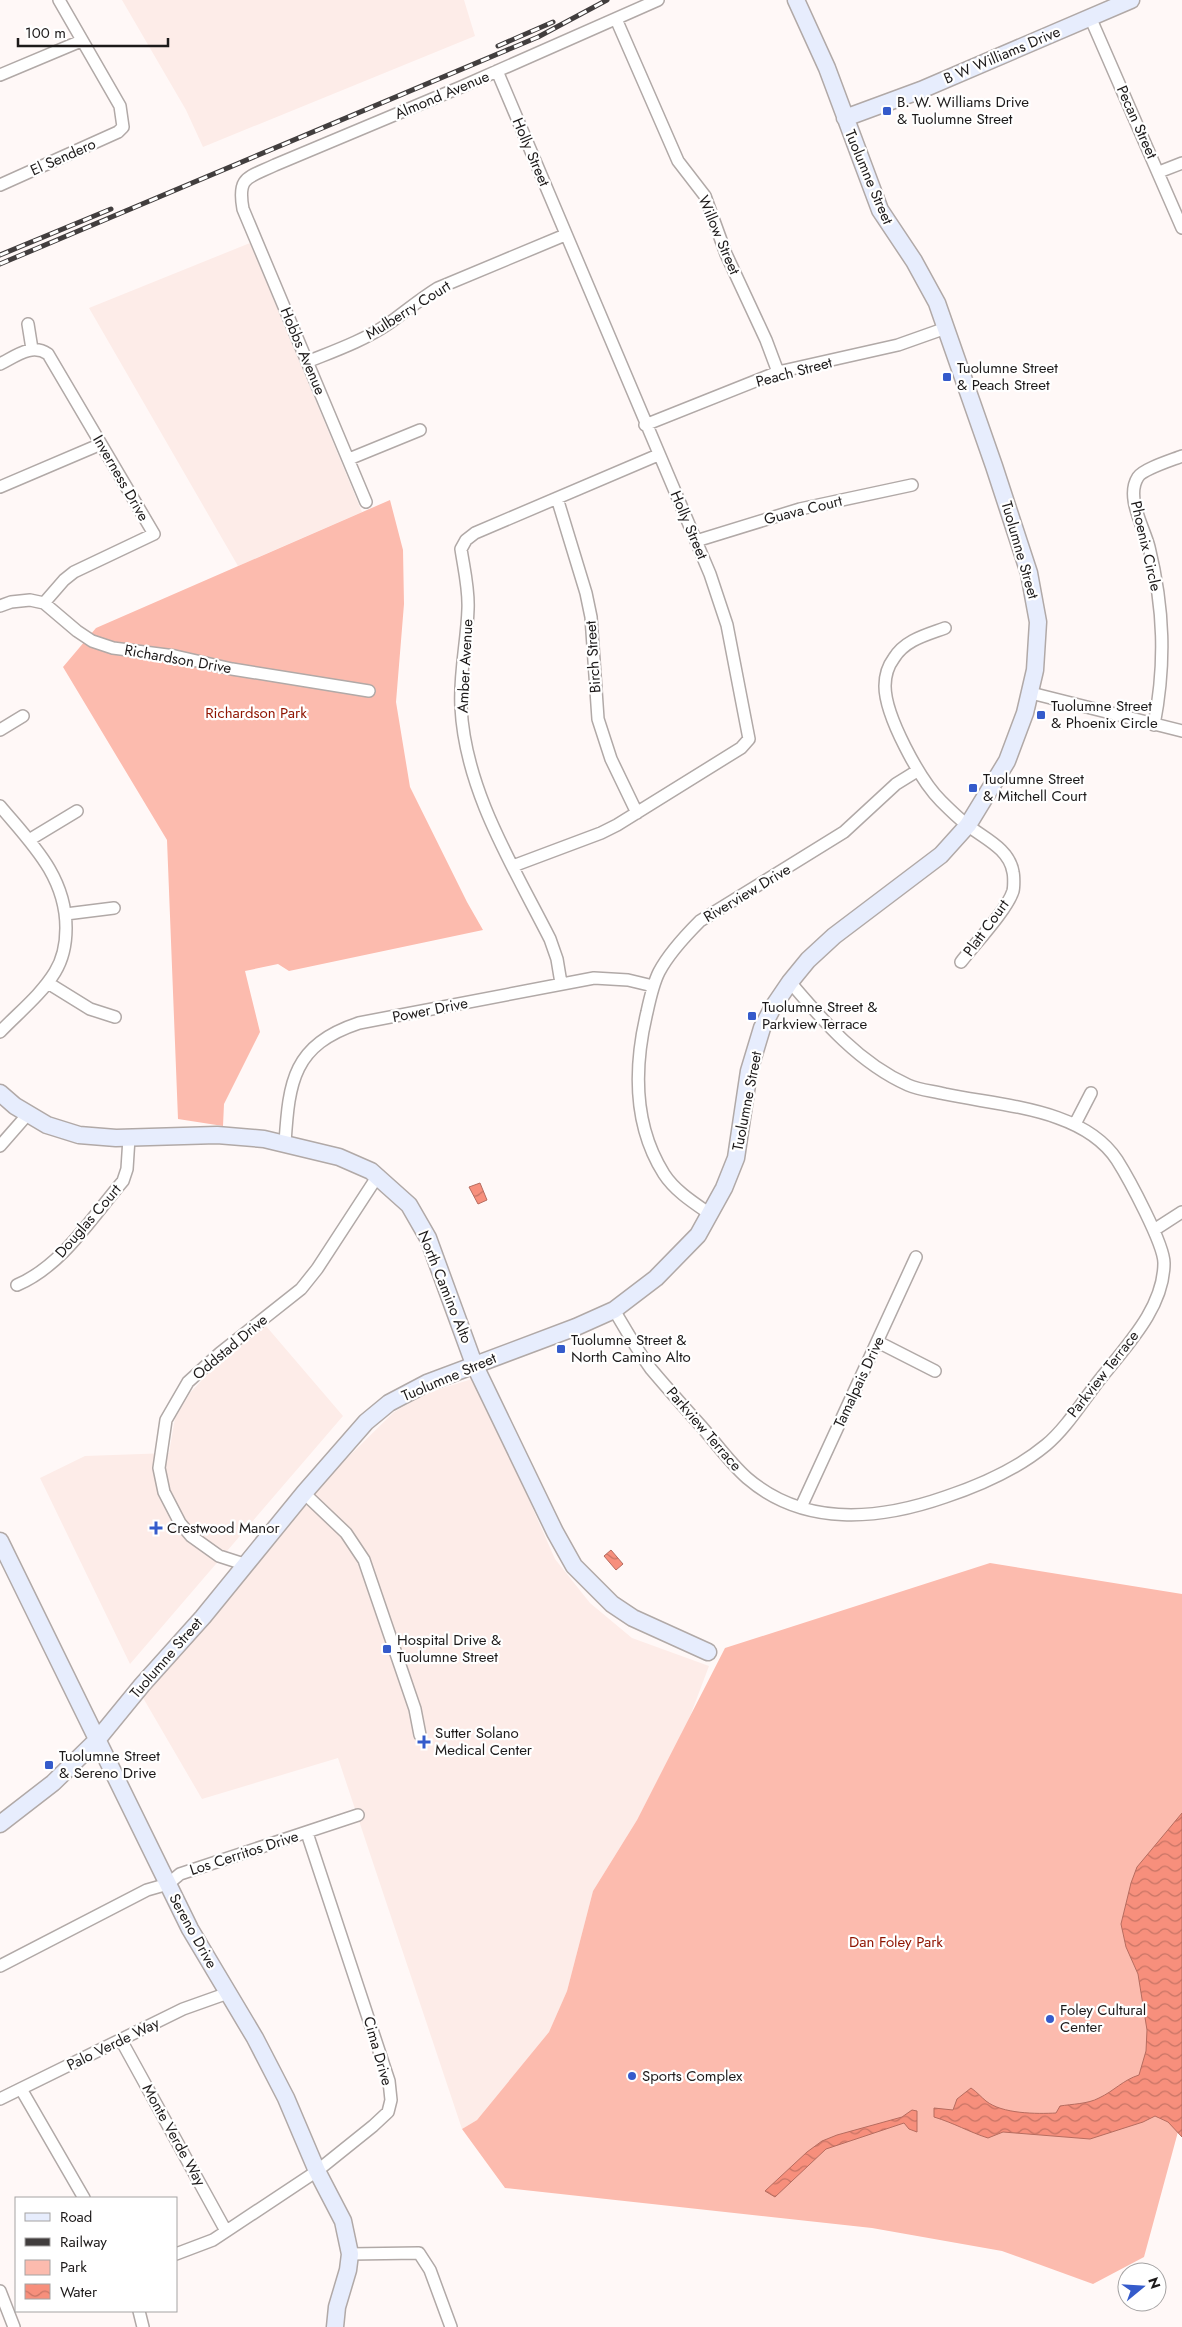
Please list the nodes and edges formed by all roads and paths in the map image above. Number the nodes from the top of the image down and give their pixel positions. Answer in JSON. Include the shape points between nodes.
{"nodes":[{"id":1,"x":59,"y":0,"type":"edge"},
{"id":2,"x":658,"y":0,"type":"edge"},
{"id":3,"x":796,"y":0,"type":"edge"},
{"id":4,"x":1131,"y":0,"type":"edge"},
{"id":5,"x":1090,"y":17,"type":"junction"},
{"id":6,"x":616,"y":19,"type":"junction"},
{"id":7,"x":81,"y":40,"type":"junction"},
{"id":8,"x":497,"y":72,"type":"junction"},
{"id":9,"x":0,"y":75,"type":"edge"},
{"id":10,"x":845,"y":118,"type":"junction"},
{"id":11,"x":1182,"y":164,"type":"edge"},
{"id":12,"x":1159,"y":172,"type":"junction"},
{"id":13,"x":0,"y":184,"type":"edge"},
{"id":14,"x":241,"y":200,"type":"joint"},
{"id":15,"x":1182,"y":228,"type":"edge"},
{"id":16,"x":565,"y":235,"type":"junction"},
{"id":17,"x":28,"y":324,"type":"dead end"},
{"id":18,"x":946,"y":328,"type":"junction"},
{"id":19,"x":32,"y":349,"type":"junction"},
{"id":20,"x":307,"y":362,"type":"junction"},
{"id":21,"x":0,"y":364,"type":"edge"},
{"id":22,"x":778,"y":372,"type":"junction"},
{"id":23,"x":645,"y":425,"type":"junction"},
{"id":24,"x":420,"y":430,"type":"dead end"},
{"id":25,"x":101,"y":444,"type":"junction"},
{"id":26,"x":658,"y":455,"type":"junction"},
{"id":27,"x":1182,"y":456,"type":"edge"},
{"id":28,"x":349,"y":459,"type":"junction"},
{"id":29,"x":912,"y":485,"type":"dead end"},
{"id":30,"x":0,"y":487,"type":"edge"},
{"id":31,"x":557,"y":498,"type":"junction"},
{"id":32,"x":366,"y":502,"type":"dead end"},
{"id":33,"x":696,"y":541,"type":"junction"},
{"id":34,"x":44,"y":603,"type":"junction"},
{"id":35,"x":0,"y":606,"type":"edge"},
{"id":36,"x":945,"y":628,"type":"dead end"},
{"id":37,"x":369,"y":691,"type":"dead end"},
{"id":38,"x":1031,"y":693,"type":"junction"},
{"id":39,"x":23,"y":716,"type":"dead end"},
{"id":40,"x":1154,"y":725,"type":"junction"},
{"id":41,"x":0,"y":730,"type":"edge"},
{"id":42,"x":1182,"y":731,"type":"edge"},
{"id":43,"x":917,"y":771,"type":"junction"},
{"id":44,"x":0,"y":806,"type":"edge"},
{"id":45,"x":77,"y":811,"type":"dead end"},
{"id":46,"x":637,"y":813,"type":"junction"},
{"id":47,"x":968,"y":825,"type":"junction"},
{"id":48,"x":29,"y":840,"type":"junction"},
{"id":49,"x":513,"y":866,"type":"junction"},
{"id":50,"x":114,"y":908,"type":"dead end"},
{"id":51,"x":66,"y":914,"type":"junction"},
{"id":52,"x":961,"y":962,"type":"dead end"},
{"id":53,"x":48,"y":982,"type":"junction"},
{"id":54,"x":790,"y":982,"type":"junction"},
{"id":55,"x":561,"y":983,"type":"junction"},
{"id":56,"x":653,"y":986,"type":"junction"},
{"id":57,"x":115,"y":1017,"type":"dead end"},
{"id":58,"x":0,"y":1032,"type":"edge"},
{"id":59,"x":0,"y":1093,"type":"edge"},
{"id":60,"x":1091,"y":1093,"type":"dead end"},
{"id":61,"x":28,"y":1114,"type":"junction"},
{"id":62,"x":1075,"y":1124,"type":"junction"},
{"id":63,"x":129,"y":1138,"type":"junction"},
{"id":64,"x":285,"y":1143,"type":"junction"},
{"id":65,"x":0,"y":1146,"type":"edge"},
{"id":66,"x":377,"y":1177,"type":"junction"},
{"id":67,"x":1182,"y":1212,"type":"edge"},
{"id":68,"x":710,"y":1214,"type":"junction"},
{"id":69,"x":1154,"y":1230,"type":"junction"},
{"id":70,"x":916,"y":1257,"type":"dead end"},
{"id":71,"x":17,"y":1285,"type":"dead end"},
{"id":72,"x":614,"y":1310,"type":"junction"},
{"id":73,"x":878,"y":1342,"type":"junction"},
{"id":74,"x":474,"y":1364,"type":"junction"},
{"id":75,"x":935,"y":1371,"type":"dead end"},
{"id":76,"x":304,"y":1493,"type":"junction"},
{"id":77,"x":801,"y":1507,"type":"junction"},
{"id":78,"x":0,"y":1541,"type":"edge"},
{"id":79,"x":247,"y":1564,"type":"junction"},
{"id":80,"x":708,"y":1652,"type":"dead end"},
{"id":81,"x":420,"y":1735,"type":"dead end"},
{"id":82,"x":97,"y":1740,"type":"junction"},
{"id":83,"x":358,"y":1816,"type":"dead end"},
{"id":84,"x":0,"y":1824,"type":"edge"},
{"id":85,"x":307,"y":1833,"type":"junction"},
{"id":86,"x":168,"y":1884,"type":"junction"},
{"id":87,"x":0,"y":1966,"type":"edge"},
{"id":88,"x":228,"y":1993,"type":"junction"},
{"id":89,"x":122,"y":2040,"type":"junction"},
{"id":90,"x":21,"y":2089,"type":"junction"},
{"id":91,"x":0,"y":2099,"type":"edge"},
{"id":92,"x":317,"y":2171,"type":"junction"},
{"id":93,"x":83,"y":2197,"type":"edge"},
{"id":94,"x":226,"y":2231,"type":"junction"},
{"id":95,"x":178,"y":2253,"type":"edge"},
{"id":96,"x":350,"y":2254,"type":"junction"},
{"id":97,"x":0,"y":2291,"type":"edge"},
{"id":98,"x":140,"y":2312,"type":"edge"},
{"id":99,"x":14,"y":2327,"type":"edge"},
{"id":100,"x":143,"y":2327,"type":"edge"},
{"id":101,"x":336,"y":2327,"type":"edge"},
{"id":102,"x":451,"y":2327,"type":"edge"}],
"edges":[{"from":1,"to":7,"type":"street"},
{"from":2,"to":6,"type":"street","name":"Almond Avenue"},
{"from":3,"to":10,"type":"main road","name":"Tuolumne Street","via":[[820,51]]},
{"from":4,"to":5,"type":"main road","name":"B W Williams Drive"},
{"from":5,"to":10,"type":"main road","name":"B W Williams Drive","via":[[921,90]]},
{"from":5,"to":12,"type":"street","name":"Pecan Street"},
{"from":6,"to":8,"type":"street","name":"Almond Avenue"},
{"from":6,"to":22,"type":"street","name":"Willow Street","via":[[678,161],[705,196],[726,254]]},
{"from":7,"to":9,"type":"street"},
{"from":7,"to":13,"type":"street","name":"El Sendero","via":[[120,106],[123,127]]},
{"from":8,"to":14,"type":"street","name":"Almond Avenue","via":[[251,176],[242,183]]},
{"from":8,"to":16,"type":"street","name":"Holly Street"},
{"from":10,"to":18,"type":"main road","name":"Tuolumne Street","via":[[880,210],[925,278]]},
{"from":11,"to":12,"type":"street"},
{"from":12,"to":15,"type":"street","name":"Pecan Street"},
{"from":14,"to":20,"type":"street","name":"Hobbs Avenue"},
{"from":16,"to":20,"type":"street","name":"Mulberry Court","via":[[438,288],[364,338]]},
{"from":16,"to":23,"type":"street","name":"Holly Street"},
{"from":17,"to":19,"type":"street"},
{"from":18,"to":22,"type":"street","name":"Peach Street","via":[[889,347]]},
{"from":18,"to":38,"type":"main road","name":"Tuolumne Street","via":[[997,473],[1035,597],[1038,642]]},
{"from":19,"to":21,"type":"street"},
{"from":19,"to":25,"type":"street","name":"Inverness Drive","via":[[41,349],[48,354]]},
{"from":20,"to":28,"type":"street","name":"Hobbs Avenue"},
{"from":22,"to":23,"type":"street","name":"Peach Street"},
{"from":23,"to":26,"type":"street","name":"Holly Street"},
{"from":24,"to":28,"type":"street"},
{"from":25,"to":30,"type":"street"},
{"from":25,"to":34,"type":"street","name":"Inverness Drive","via":[[154,534],[74,572]]},
{"from":26,"to":31,"type":"street","name":"Amber Avenue"},
{"from":26,"to":33,"type":"street","name":"Holly Street"},
{"from":27,"to":40,"type":"street","name":"Phoenix Circle","via":[[1142,473],[1134,488],[1135,507],[1158,589],[1162,677]]},
{"from":28,"to":32,"type":"street","name":"Hobbs Avenue"},
{"from":29,"to":33,"type":"street","name":"Guava Court","via":[[800,509]]},
{"from":31,"to":46,"type":"street","name":"Birch Street","via":[[588,601],[598,718],[611,759]]},
{"from":31,"to":49,"type":"street","name":"Amber Avenue","via":[[474,533],[461,549],[468,608],[461,693],[467,754],[474,779]]},
{"from":33,"to":46,"type":"street","name":"Holly Street","via":[[727,626],[749,738],[741,748]]},
{"from":34,"to":35,"type":"street","via":[[30,600]]},
{"from":34,"to":37,"type":"street","name":"Richardson Drive","via":[[92,641],[113,648]]},
{"from":36,"to":43,"type":"street","name":"Platt Court","via":[[914,639],[902,648],[887,672],[887,700]]},
{"from":38,"to":40,"type":"street"},
{"from":38,"to":47,"type":"main road","name":"Tuolumne Street","via":[[1007,761]]},
{"from":39,"to":41,"type":"street"},
{"from":40,"to":42,"type":"street"},
{"from":43,"to":47,"type":"street","name":"Platt Court","via":[[939,799]]},
{"from":43,"to":56,"type":"street","name":"Riverview Drive","via":[[896,784],[844,832],[700,921],[669,957]]},
{"from":44,"to":48,"type":"street"},
{"from":45,"to":48,"type":"street"},
{"from":46,"to":49,"type":"street","name":"Holly Street","via":[[601,833]]},
{"from":47,"to":52,"type":"street","name":"Platt Court","via":[[998,846],[1008,860],[1013,872],[1013,891]]},
{"from":47,"to":54,"type":"main road","name":"Tuolumne Street","via":[[941,855],[834,936]]},
{"from":48,"to":51,"type":"street","via":[[52,872]]},
{"from":49,"to":55,"type":"street","name":"Amber Avenue","via":[[550,938]]},
{"from":50,"to":51,"type":"street"},
{"from":51,"to":53,"type":"street","via":[[62,956]]},
{"from":53,"to":57,"type":"street","via":[[90,1009]]},
{"from":53,"to":58,"type":"street"},
{"from":54,"to":62,"type":"street","name":"Parkview Terrace","via":[[868,1063],[910,1086],[1046,1114]]},
{"from":54,"to":68,"type":"main road","name":"Tuolumne Street","via":[[762,1028],[749,1071],[736,1158]]},
{"from":55,"to":56,"type":"street","name":"Power Drive","via":[[609,978]]},
{"from":55,"to":64,"type":"street","name":"Power Drive","via":[[359,1023],[339,1030],[314,1046],[298,1066],[287,1108]]},
{"from":56,"to":68,"type":"street","name":"Riverview Drive","via":[[638,1066],[638,1095],[645,1129],[654,1156],[665,1175],[675,1188]]},
{"from":59,"to":61,"type":"main road","name":"North Camino Alto"},
{"from":60,"to":62,"type":"street"},
{"from":61,"to":63,"type":"main road","name":"North Camino Alto","via":[[47,1125],[79,1135]]},
{"from":61,"to":65,"type":"street"},
{"from":62,"to":69,"type":"street","name":"Parkview Terrace","via":[[1102,1143],[1116,1159]]},
{"from":63,"to":64,"type":"main road","name":"North Camino Alto","via":[[217,1135]]},
{"from":63,"to":71,"type":"street","name":"Douglas Court","via":[[123,1180],[60,1256],[31,1279]]},
{"from":64,"to":66,"type":"main road","name":"North Camino Alto","via":[[339,1157]]},
{"from":66,"to":74,"type":"main road","name":"North Camino Alto","via":[[409,1205],[428,1238]]},
{"from":66,"to":79,"type":"street","name":"Oddstad Drive","via":[[301,1289],[188,1382],[166,1420],[159,1468],[164,1492],[180,1523],[219,1556]]},
{"from":67,"to":69,"type":"street"},
{"from":68,"to":72,"type":"main road","name":"Tuolumne Street","via":[[698,1235],[656,1278]]},
{"from":69,"to":77,"type":"street","name":"Parkview Terrace","via":[[1164,1259],[1164,1274],[1146,1320],[1048,1444],[998,1477],[913,1508],[872,1515],[834,1514]]},
{"from":70,"to":73,"type":"street","name":"Tamalpais Drive"},
{"from":72,"to":74,"type":"main road","name":"Tuolumne Street"},
{"from":72,"to":77,"type":"street","name":"Parkview Terrace","via":[[651,1369],[747,1477]]},
{"from":73,"to":75,"type":"street"},
{"from":73,"to":77,"type":"street","name":"Tamalpais Drive"},
{"from":74,"to":76,"type":"main road","name":"Tuolumne Street","via":[[427,1383],[389,1404],[366,1422]]},
{"from":74,"to":80,"type":"main road","name":"North Camino Alto","via":[[574,1566],[606,1599],[634,1618]]},
{"from":76,"to":79,"type":"main road","name":"Tuolumne Street"},
{"from":76,"to":81,"type":"street","via":[[346,1534],[364,1560],[415,1709]]},
{"from":78,"to":82,"type":"main road","name":"Sereno Drive"},
{"from":79,"to":82,"type":"main road","name":"Tuolumne Street"},
{"from":82,"to":84,"type":"main road","name":"Tuolumne Street","via":[[53,1783]]},
{"from":82,"to":86,"type":"main road","name":"Sereno Drive"},
{"from":83,"to":85,"type":"street","name":"Los Cerritos Drive"},
{"from":85,"to":86,"type":"street","name":"Los Cerritos Drive","via":[[180,1874]]},
{"from":85,"to":92,"type":"street","name":"Cima Drive","via":[[390,2081],[391,2100],[388,2112],[374,2126]]},
{"from":86,"to":87,"type":"street","name":"Los Cerritos Drive","via":[[147,1890]]},
{"from":86,"to":88,"type":"main road","name":"Sereno Drive"},
{"from":88,"to":89,"type":"street","name":"Palo Verde Way","via":[[183,2009]]},
{"from":88,"to":92,"type":"main road","name":"Sereno Drive","via":[[286,2098]]},
{"from":89,"to":90,"type":"street","name":"Palo Verde Way"},
{"from":89,"to":94,"type":"street","name":"Monte Verde Way"},
{"from":90,"to":91,"type":"street","name":"Palo Verde Way"},
{"from":90,"to":93,"type":"street"},
{"from":92,"to":94,"type":"street","name":"Cima Drive"},
{"from":92,"to":96,"type":"main road","name":"Sereno Drive","via":[[343,2221]]},
{"from":94,"to":95,"type":"street","name":"Cima Drive","via":[[213,2240]]},
{"from":96,"to":101,"type":"main road","name":"Sereno Drive","via":[[337,2307]]},
{"from":96,"to":102,"type":"street","via":[[419,2253],[430,2270]]},
{"from":97,"to":99,"type":"street"},
{"from":98,"to":100,"type":"street"}]}
